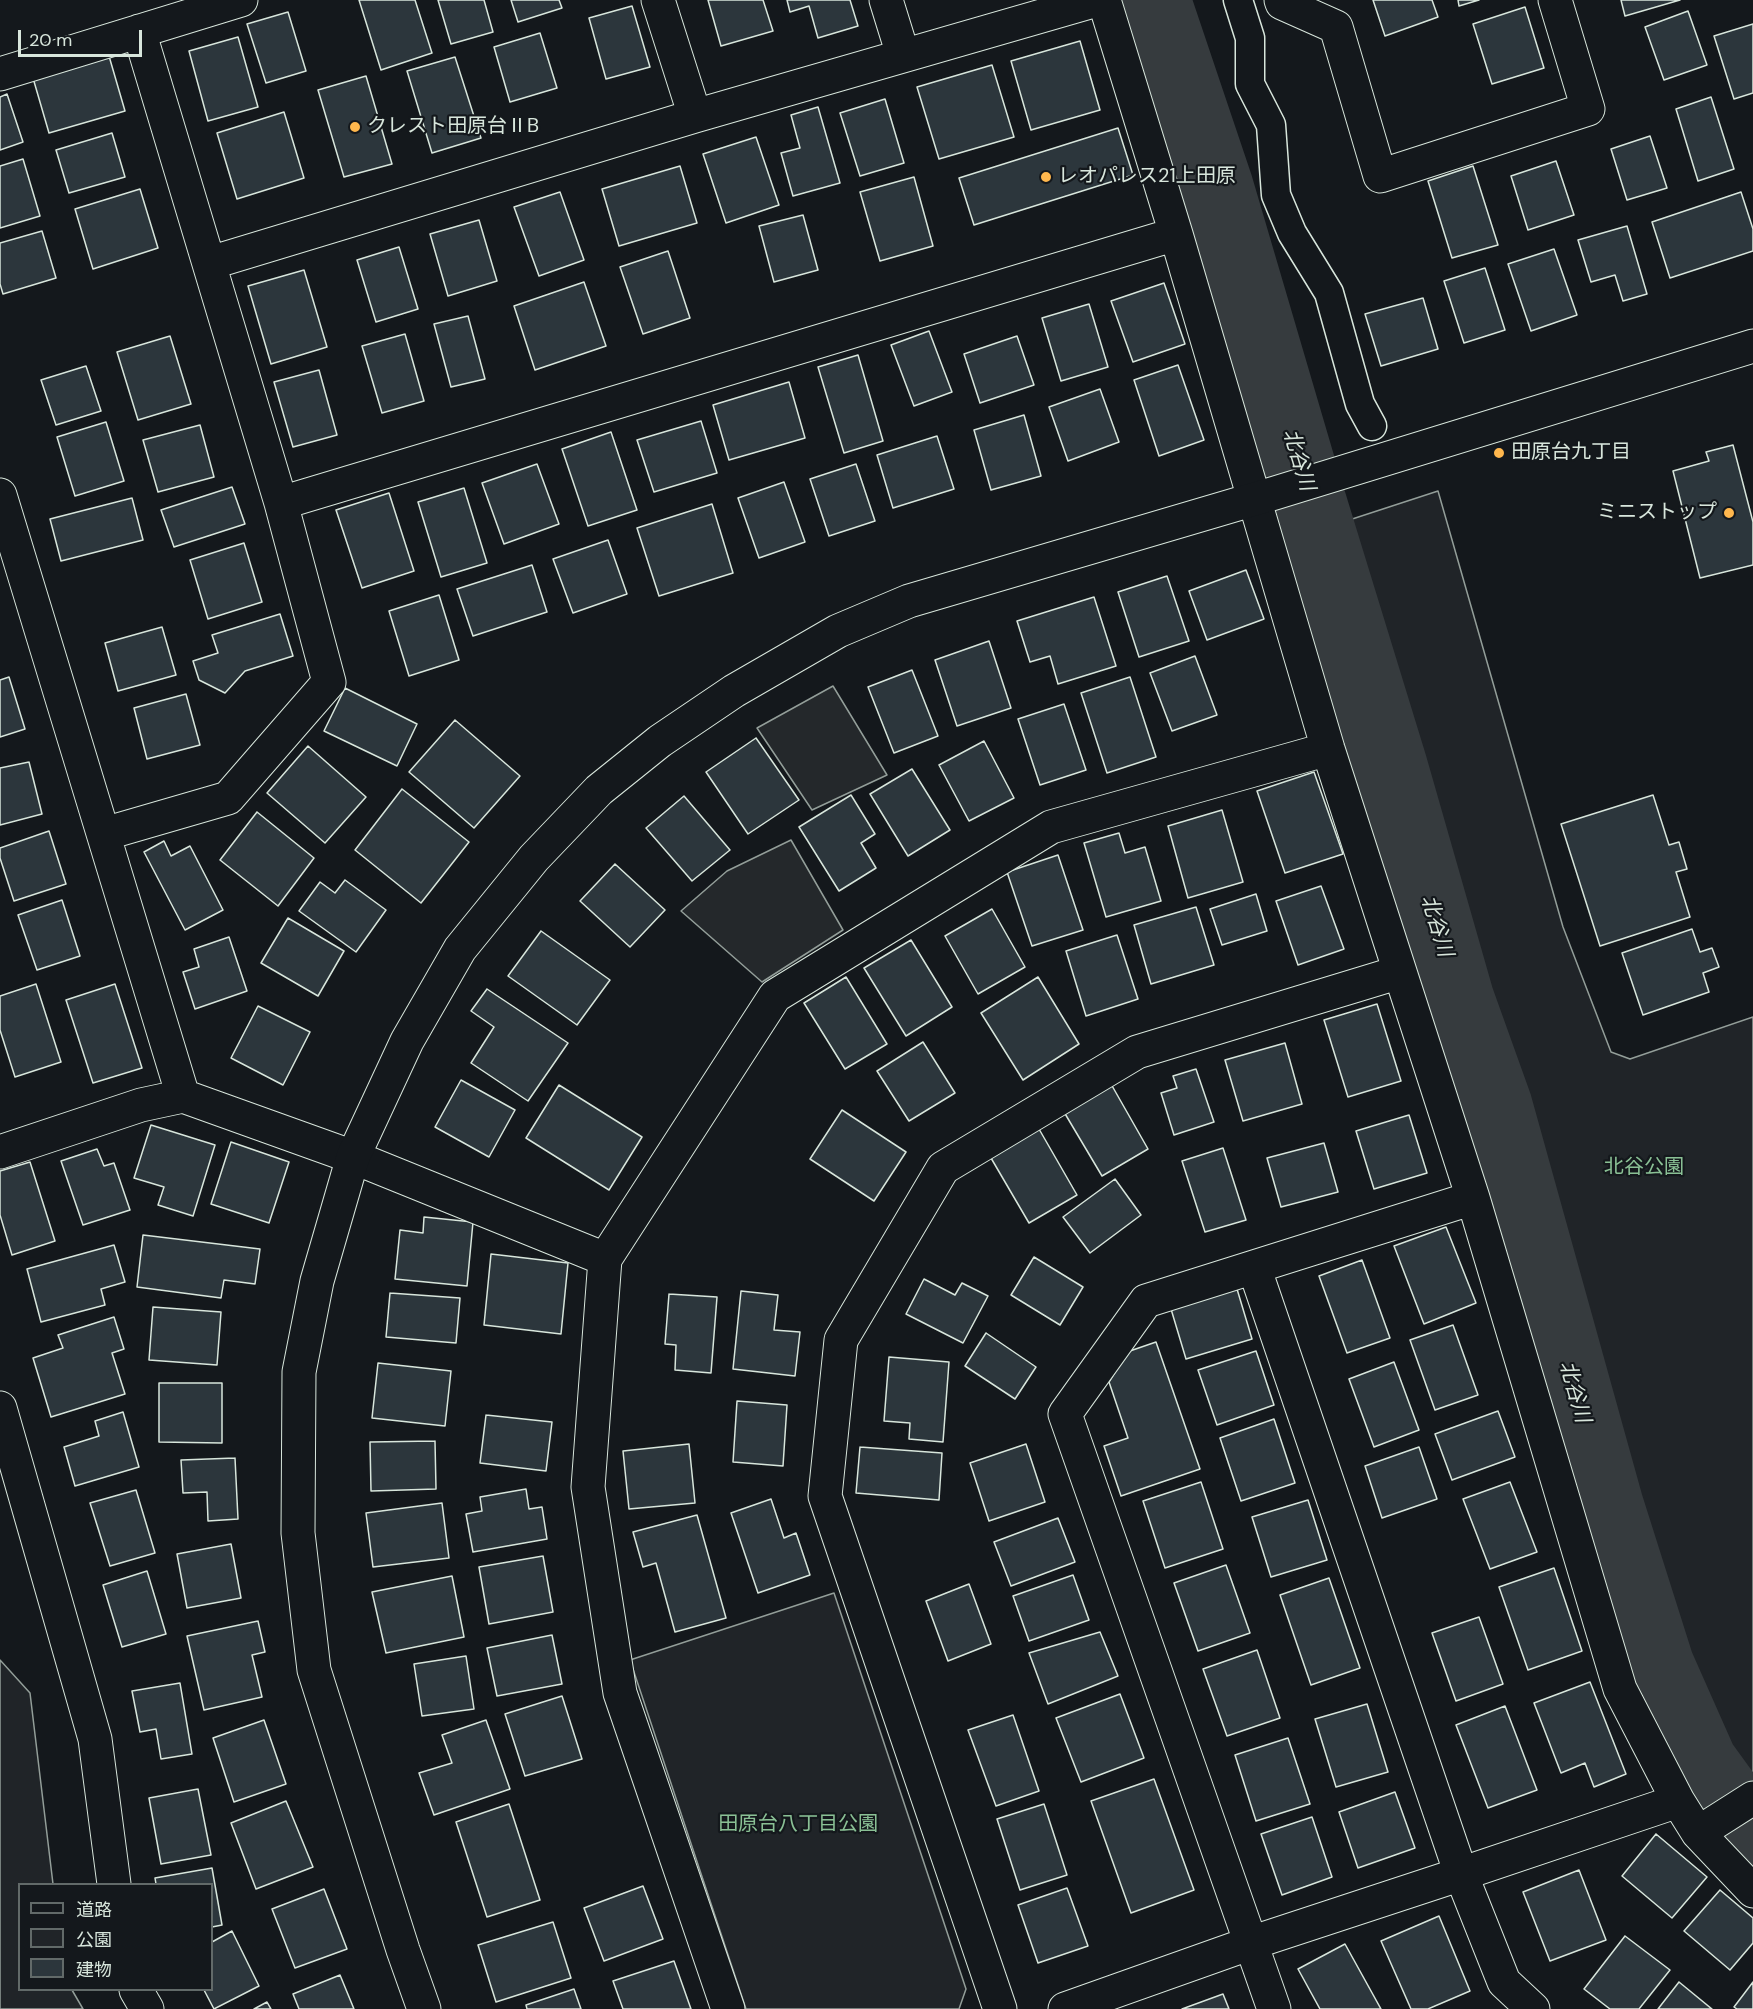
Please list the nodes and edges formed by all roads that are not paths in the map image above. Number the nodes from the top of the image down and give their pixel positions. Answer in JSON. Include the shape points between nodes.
{"nodes":[{"id":1,"x":241,"y":0,"type":"edge"},
{"id":2,"x":658,"y":0,"type":"edge"},
{"id":3,"x":886,"y":0,"type":"edge"},
{"id":4,"x":1097,"y":0,"type":"edge"},
{"id":5,"x":1104,"y":0,"type":"edge"},
{"id":6,"x":1238,"y":0,"type":"edge"},
{"id":7,"x":1281,"y":0,"type":"edge"},
{"id":8,"x":1555,"y":0,"type":"edge"},
{"id":9,"x":139,"y":31,"type":"junction"},
{"id":10,"x":903,"y":55,"type":"junction"},
{"id":11,"x":0,"y":74,"type":"edge"},
{"id":12,"x":694,"y":116,"type":"junction"},
{"id":13,"x":1176,"y":234,"type":"junction"},
{"id":14,"x":210,"y":263,"type":"junction"},
{"id":15,"x":1753,"y":346,"type":"edge"},
{"id":16,"x":1372,"y":426,"type":"dead end"},
{"id":17,"x":0,"y":495,"type":"edge"},
{"id":18,"x":1264,"y":496,"type":"junction"},
{"id":19,"x":281,"y":503,"type":"junction"},
{"id":20,"x":1328,"y":749,"type":"junction"},
{"id":21,"x":104,"y":834,"type":"junction"},
{"id":22,"x":1400,"y":972,"type":"junction"},
{"id":23,"x":183,"y":1096,"type":"junction"},
{"id":24,"x":0,"y":1152,"type":"edge"},
{"id":25,"x":352,"y":1157,"type":"junction"},
{"id":26,"x":1473,"y":1198,"type":"junction"},
{"id":27,"x":605,"y":1259,"type":"junction"},
{"id":28,"x":1254,"y":1267,"type":"junction"},
{"id":29,"x":0,"y":1408,"type":"edge"},
{"id":30,"x":1753,"y":1798,"type":"edge"},
{"id":31,"x":1678,"y":1801,"type":"junction"},
{"id":32,"x":1705,"y":1829,"type":"junction"},
{"id":33,"x":1461,"y":1874,"type":"junction"},
{"id":34,"x":114,"y":1883,"type":"edge"},
{"id":35,"x":1753,"y":1891,"type":"edge"},
{"id":36,"x":1251,"y":1943,"type":"junction"},
{"id":37,"x":137,"y":1991,"type":"edge"},
{"id":38,"x":147,"y":2009,"type":"edge"},
{"id":39,"x":424,"y":2009,"type":"edge"},
{"id":40,"x":728,"y":2009,"type":"edge"},
{"id":41,"x":1000,"y":2009,"type":"edge"},
{"id":42,"x":1065,"y":2009,"type":"edge"},
{"id":43,"x":1274,"y":2009,"type":"edge"},
{"id":44,"x":1533,"y":2009,"type":"edge"}],
"edges":[{"from":1,"to":9,"type":"street"},
{"from":2,"to":12,"type":"street"},
{"from":3,"to":10,"type":"street"},
{"from":4,"to":10,"type":"street"},
{"from":5,"to":13,"type":"street"},
{"from":6,"to":16,"type":"street","via":[[1250,38],[1250,84],[1271,125],[1276,195],[1292,233],[1329,293],[1360,404]]},
{"from":7,"to":8,"type":"street","via":[[1336,27],[1380,177],[1588,109]]},
{"from":9,"to":11,"type":"street"},
{"from":9,"to":14,"type":"street"},
{"from":10,"to":12,"type":"street"},
{"from":12,"to":14,"type":"street"},
{"from":13,"to":18,"type":"street"},
{"from":13,"to":19,"type":"street"},
{"from":14,"to":19,"type":"street"},
{"from":15,"to":18,"type":"street"},
{"from":17,"to":21,"type":"street"},
{"from":18,"to":20,"type":"street"},
{"from":18,"to":25,"type":"street","via":[[909,601],[838,631],[734,691],[660,741],[599,790],[534,858],[460,949],[407,1041]]},
{"from":19,"to":21,"type":"street","via":[[329,682],[228,798]]},
{"from":20,"to":22,"type":"street"},
{"from":20,"to":27,"type":"street","via":[[1051,827],[775,996]]},
{"from":21,"to":23,"type":"street"},
{"from":22,"to":26,"type":"street"},
{"from":22,"to":41,"type":"street","via":[[1137,1052],[943,1168],[842,1340],[825,1496]]},
{"from":23,"to":24,"type":"street"},
{"from":23,"to":25,"type":"street"},
{"from":25,"to":27,"type":"street"},
{"from":25,"to":39,"type":"street","via":[[317,1281],[299,1372],[298,1533],[314,1670]]},
{"from":26,"to":28,"type":"street"},
{"from":26,"to":31,"type":"street","via":[[1620,1689]]},
{"from":27,"to":40,"type":"street","via":[[588,1487],[620,1693]]},
{"from":28,"to":33,"type":"street"},
{"from":28,"to":36,"type":"street","via":[[1146,1301],[1065,1414]]},
{"from":29,"to":34,"type":"street","via":[[95,1739]]},
{"from":30,"to":32,"type":"street"},
{"from":31,"to":32,"type":"street"},
{"from":31,"to":33,"type":"street"},
{"from":32,"to":35,"type":"street"},
{"from":33,"to":36,"type":"street"},
{"from":33,"to":44,"type":"street","via":[[1504,1983]]},
{"from":36,"to":42,"type":"street"},
{"from":36,"to":43,"type":"street"},
{"from":37,"to":38,"type":"street"}]}
